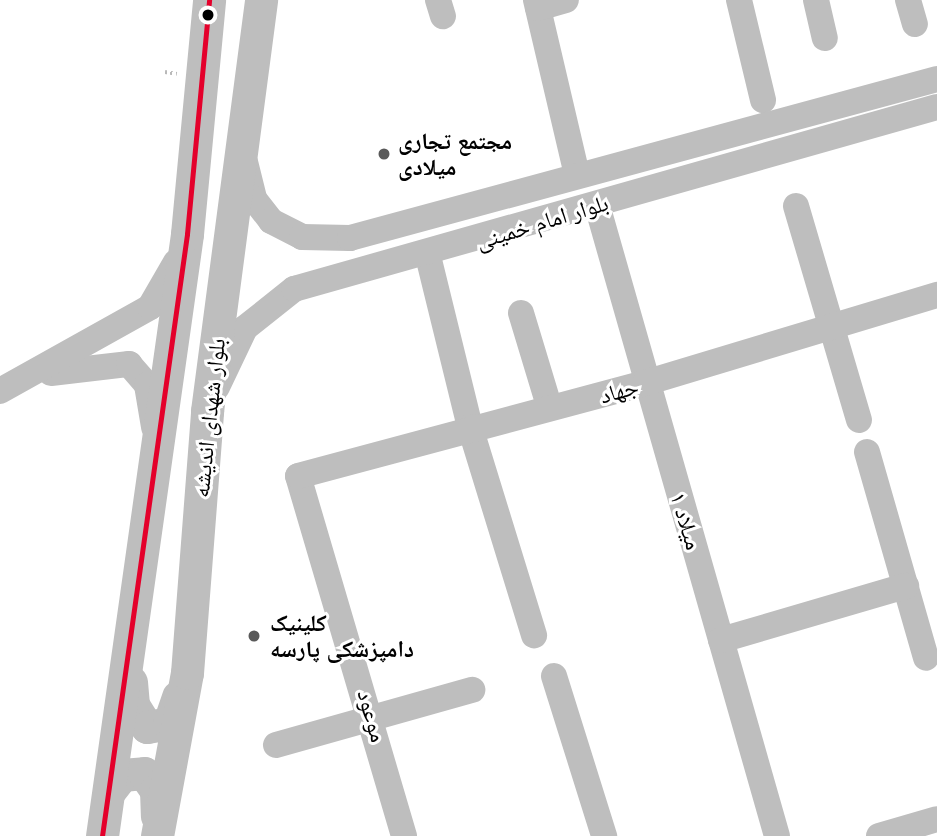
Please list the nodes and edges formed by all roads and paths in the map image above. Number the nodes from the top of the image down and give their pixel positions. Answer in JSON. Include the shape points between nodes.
{"nodes":[{"id":1,"x":188,"y":0,"type":"edge"},
{"id":2,"x":261,"y":0,"type":"edge"},
{"id":3,"x":566,"y":0,"type":"edge"},
{"id":4,"x":739,"y":0,"type":"edge"},
{"id":5,"x":816,"y":0,"type":"edge"},
{"id":6,"x":537,"y":4,"type":"edge"},
{"id":7,"x":208,"y":14,"type":"edge"},
{"id":8,"x":825,"y":37,"type":"dead end"},
{"id":9,"x":937,"y":79,"type":"edge"},
{"id":10,"x":763,"y":100,"type":"dead end"},
{"id":11,"x":937,"y":107,"type":"edge"},
{"id":12,"x":244,"y":148,"type":"junction"},
{"id":13,"x":578,"y":175,"type":"junction"},
{"id":14,"x":597,"y":205,"type":"junction"},
{"id":15,"x":796,"y":206,"type":"dead end"},
{"id":16,"x":187,"y":234,"type":"junction"},
{"id":17,"x":350,"y":238,"type":"junction"},
{"id":18,"x":428,"y":256,"type":"junction"},
{"id":19,"x":360,"y":274,"type":"junction"},
{"id":20,"x":937,"y":295,"type":"edge"},
{"id":21,"x":521,"y":313,"type":"dead end"},
{"id":22,"x":831,"y":328,"type":"junction"},
{"id":23,"x":645,"y":383,"type":"junction"},
{"id":24,"x":8,"y":387,"type":"edge"},
{"id":25,"x":549,"y":407,"type":"junction"},
{"id":26,"x":207,"y":411,"type":"junction"},
{"id":27,"x":859,"y":420,"type":"dead end"},
{"id":28,"x":470,"y":427,"type":"junction"},
{"id":29,"x":158,"y":452,"type":"junction"},
{"id":30,"x":867,"y":452,"type":"dead end"},
{"id":31,"x":298,"y":476,"type":"joint"},
{"id":32,"x":906,"y":586,"type":"junction"},
{"id":33,"x":534,"y":635,"type":"dead end"},
{"id":34,"x":721,"y":640,"type":"junction"},
{"id":35,"x":130,"y":655,"type":"junction"},
{"id":36,"x":926,"y":658,"type":"dead end"},
{"id":37,"x":187,"y":673,"type":"junction"},
{"id":38,"x":554,"y":676,"type":"dead end"},
{"id":39,"x":472,"y":690,"type":"dead end"},
{"id":40,"x":374,"y":720,"type":"junction"},
{"id":41,"x":276,"y":745,"type":"dead end"},
{"id":42,"x":111,"y":789,"type":"junction"},
{"id":43,"x":937,"y":819,"type":"edge"},
{"id":44,"x":102,"y":836,"type":"edge"},
{"id":45,"x":157,"y":836,"type":"edge"},
{"id":46,"x":404,"y":836,"type":"edge"},
{"id":47,"x":604,"y":836,"type":"edge"},
{"id":48,"x":777,"y":836,"type":"edge"},
{"id":49,"x":879,"y":836,"type":"edge"}],
"edges":[{"from":1,"to":7,"type":"street"},
{"from":2,"to":12,"type":"main road","name":"بلوار شهدای اندیشه"},
{"from":3,"to":6,"type":"street"},
{"from":4,"to":10,"type":"street"},
{"from":5,"to":8,"type":"street"},
{"from":6,"to":13,"type":"street"},
{"from":7,"to":16,"type":"main road","name":"بلوار شهدای اندیشه"},
{"from":9,"to":13,"type":"street","name":"بلوار امام خمینی"},
{"from":11,"to":14,"type":"street","name":"بلوار امام خمینی"},
{"from":12,"to":17,"type":"street","name":"بلوار امام خمینی","via":[[250,188],[271,221],[302,237]]},
{"from":12,"to":26,"type":"main road","name":"بلوار شهدای اندیشه"},
{"from":13,"to":17,"type":"street","name":"بلوار امام خمینی"},
{"from":14,"to":18,"type":"street","name":"بلوار امام خمینی"},
{"from":14,"to":23,"type":"street","name":"میلاد ۱"},
{"from":15,"to":22,"type":"street"},
{"from":16,"to":24,"type":"street","via":[[150,307]]},
{"from":16,"to":29,"type":"main road","name":"بلوار شهدای اندیشه"},
{"from":17,"to":19,"type":"street","via":[[332,250],[330,262],[340,271]]},
{"from":18,"to":19,"type":"street","name":"بلوار امام خمینی"},
{"from":18,"to":28,"type":"street"},
{"from":19,"to":26,"type":"street","name":"بلوار امام خمینی","via":[[278,296],[245,328]]},
{"from":20,"to":22,"type":"street","name":"جهاد"},
{"from":21,"to":25,"type":"street"},
{"from":22,"to":23,"type":"street","name":"جهاد"},
{"from":22,"to":27,"type":"street"},
{"from":23,"to":25,"type":"street","name":"جهاد"},
{"from":23,"to":34,"type":"street","name":"میلاد ۱"},
{"from":24,"to":29,"type":"street","via":[[88,364],[129,364],[147,385]]},
{"from":25,"to":28,"type":"street","name":"جهاد"},
{"from":26,"to":37,"type":"main road","name":"بلوار شهدای اندیشه"},
{"from":28,"to":31,"type":"street","name":"جهاد"},
{"from":28,"to":33,"type":"street"},
{"from":29,"to":35,"type":"main road","name":"بلوار شهدای اندیشه"},
{"from":30,"to":32,"type":"street"},
{"from":31,"to":40,"type":"street","name":"موعود"},
{"from":32,"to":34,"type":"street"},
{"from":32,"to":36,"type":"street"},
{"from":34,"to":48,"type":"street","name":"میلاد ۱"},
{"from":35,"to":37,"type":"main road","via":[[133,705],[147,727],[169,723]]},
{"from":35,"to":42,"type":"main road","name":"بلوار شهدای اندیشه"},
{"from":37,"to":45,"type":"main road","name":"بلوار شهدای اندیشه"},
{"from":38,"to":47,"type":"street"},
{"from":39,"to":40,"type":"street"},
{"from":40,"to":41,"type":"street"},
{"from":40,"to":46,"type":"street","name":"موعود"},
{"from":42,"to":44,"type":"main road","name":"بلوار شهدای اندیشه"},
{"from":42,"to":45,"type":"main road","via":[[135,770],[151,780]]},
{"from":43,"to":49,"type":"street"}]}
